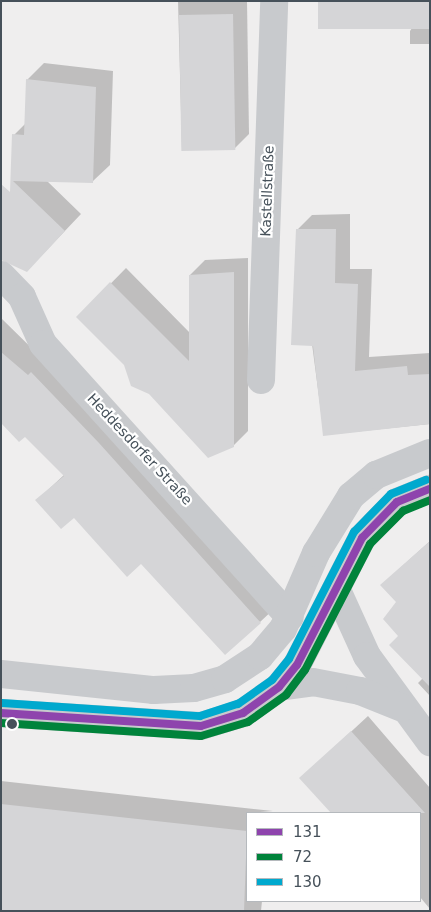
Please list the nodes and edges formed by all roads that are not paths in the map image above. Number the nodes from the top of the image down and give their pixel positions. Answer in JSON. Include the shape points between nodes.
{"nodes":[{"id":1,"x":274,"y":1,"type":"edge"},
{"id":2,"x":1,"y":275,"type":"edge"},
{"id":3,"x":261,"y":380,"type":"dead end"},
{"id":4,"x":430,"y":453,"type":"edge"},
{"id":5,"x":430,"y":489,"type":"edge"},
{"id":6,"x":337,"y":590,"type":"junction"},
{"id":7,"x":290,"y":617,"type":"junction"},
{"id":8,"x":314,"y":640,"type":"junction"},
{"id":9,"x":270,"y":646,"type":"junction"},
{"id":10,"x":367,"y":656,"type":"junction"},
{"id":11,"x":1,"y":674,"type":"edge"},
{"id":12,"x":279,"y":687,"type":"junction"},
{"id":13,"x":402,"y":708,"type":"junction"},
{"id":14,"x":1,"y":712,"type":"edge"},
{"id":15,"x":430,"y":742,"type":"edge"}],
"edges":[{"from":1,"to":3,"type":"street","name":"Kastellstraße"},
{"from":2,"to":7,"type":"street","name":"Heddesdorfer Straße","via":[[22,297],[43,344]]},
{"from":4,"to":7,"type":"street","via":[[376,475],[351,496],[316,553]]},
{"from":5,"to":6,"type":"street","via":[[397,502],[380,517],[362,538]]},
{"from":6,"to":8,"type":"street"},
{"from":6,"to":10,"type":"street"},
{"from":7,"to":9,"type":"street"},
{"from":8,"to":9,"type":"street"},
{"from":8,"to":10,"type":"street","via":[[337,641]]},
{"from":8,"to":12,"type":"street"},
{"from":9,"to":11,"type":"street","via":[[225,680],[194,688],[154,690]]},
{"from":10,"to":13,"type":"street"},
{"from":12,"to":13,"type":"street","via":[[313,682],[360,691]]},
{"from":12,"to":14,"type":"street","via":[[243,713],[201,726]]},
{"from":13,"to":15,"type":"street"}]}
